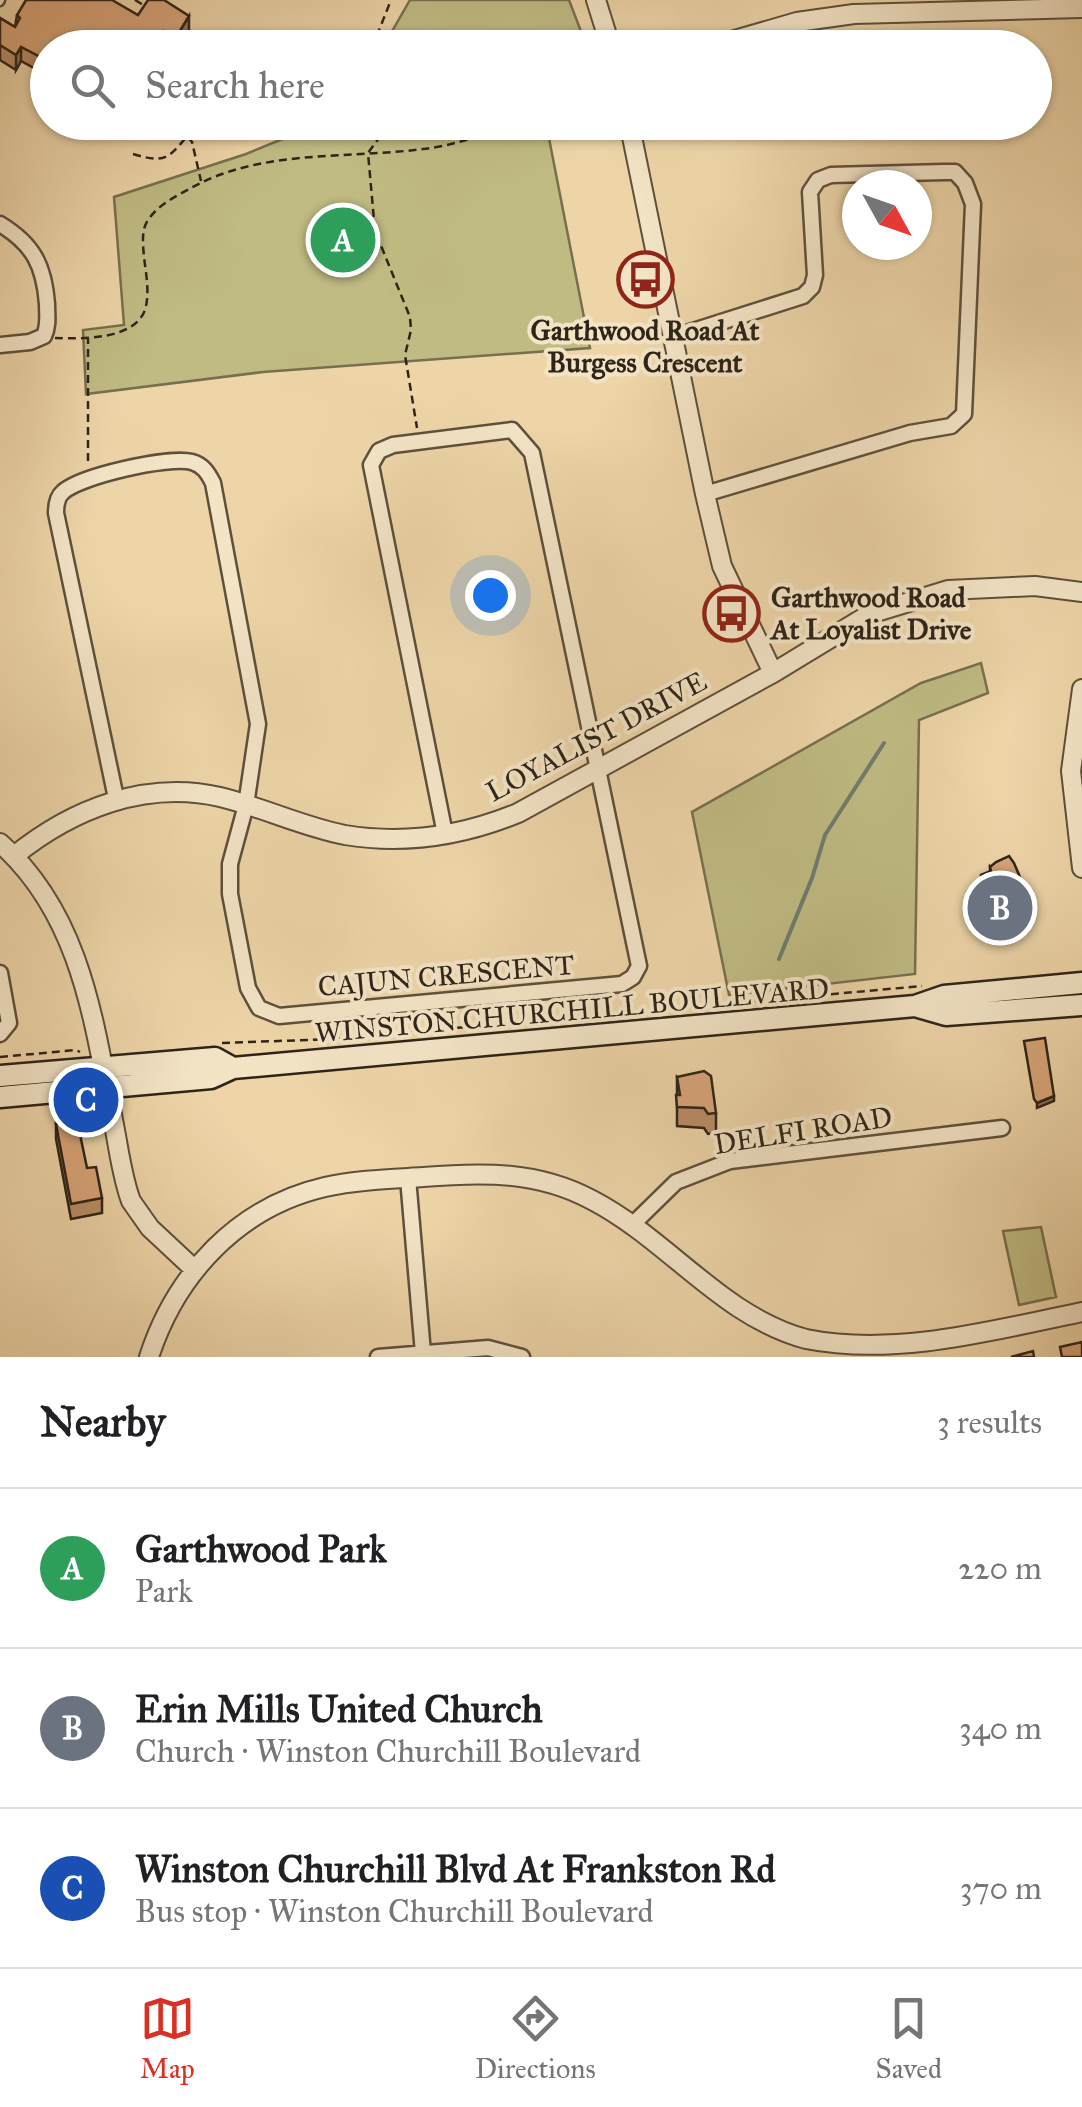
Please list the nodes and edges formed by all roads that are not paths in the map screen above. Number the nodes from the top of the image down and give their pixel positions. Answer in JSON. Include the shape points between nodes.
{"nodes":[{"id":1,"x":596,"y":0,"type":"edge"},
{"id":2,"x":1082,"y":8,"type":"edge"},
{"id":3,"x":605,"y":30,"type":"edge"},
{"id":4,"x":770,"y":30,"type":"edge"},
{"id":5,"x":633,"y":140,"type":"edge"},
{"id":6,"x":0,"y":224,"type":"edge"},
{"id":7,"x":674,"y":337,"type":"junction"},
{"id":8,"x":0,"y":345,"type":"edge"},
{"id":9,"x":704,"y":494,"type":"junction"},
{"id":10,"x":1082,"y":592,"type":"edge"},
{"id":11,"x":773,"y":673,"type":"junction"},
{"id":12,"x":1082,"y":688,"type":"edge"},
{"id":13,"x":596,"y":768,"type":"junction"},
{"id":14,"x":116,"y":798,"type":"junction"},
{"id":15,"x":246,"y":805,"type":"junction"},
{"id":16,"x":445,"y":834,"type":"junction"},
{"id":17,"x":5,"y":855,"type":"edge"},
{"id":18,"x":1082,"y":868,"type":"edge"},
{"id":19,"x":0,"y":973,"type":"edge"},
{"id":20,"x":1082,"y":983,"type":"edge"},
{"id":21,"x":1082,"y":1005,"type":"edge"},
{"id":22,"x":916,"y":1006,"type":"junction"},
{"id":23,"x":0,"y":1034,"type":"edge"},
{"id":24,"x":0,"y":1076,"type":"edge"},
{"id":25,"x":104,"y":1077,"type":"junction"},
{"id":26,"x":0,"y":1097,"type":"edge"},
{"id":27,"x":1002,"y":1128,"type":"dead end"},
{"id":28,"x":408,"y":1178,"type":"junction"},
{"id":29,"x":631,"y":1226,"type":"junction"},
{"id":30,"x":194,"y":1269,"type":"junction"},
{"id":31,"x":1082,"y":1312,"type":"edge"},
{"id":32,"x":423,"y":1353,"type":"junction"},
{"id":33,"x":858,"y":1353,"type":"edge"},
{"id":34,"x":149,"y":1357,"type":"edge"},
{"id":35,"x":378,"y":1357,"type":"edge"},
{"id":36,"x":522,"y":1357,"type":"edge"}],
"edges":[{"from":1,"to":3,"type":"street"},
{"from":2,"to":4,"type":"street","via":[[854,14]]},
{"from":5,"to":7,"type":"street"},
{"from":6,"to":8,"type":"street","via":[[25,240],[43,270],[48,324],[44,336]]},
{"from":7,"to":9,"type":"street"},
{"from":7,"to":9,"type":"street","via":[[803,296],[812,287],[810,192],[818,180],[955,172],[965,183],[973,204],[964,414],[951,426]]},
{"from":9,"to":11,"type":"street","via":[[722,566]]},
{"from":10,"to":11,"type":"street","name":"LOYALIST DRIVE","via":[[1035,586],[948,590],[870,614]]},
{"from":11,"to":13,"type":"street","name":"LOYALIST DRIVE"},
{"from":12,"to":18,"type":"street","via":[[1072,770]]},
{"from":13,"to":15,"type":"street","name":"CAJUN CRESCENT","via":[[638,966],[622,984],[279,1016],[259,1008],[248,988],[230,894],[230,864]]},
{"from":13,"to":16,"type":"street","name":"LOYALIST DRIVE","via":[[518,813]]},
{"from":13,"to":16,"type":"street","via":[[532,452],[512,430],[379,451],[371,466]]},
{"from":14,"to":15,"type":"street","name":"LOYALIST DRIVE","via":[[186,793]]},
{"from":14,"to":15,"type":"street","via":[[56,503],[62,492],[89,478],[185,461],[207,471],[213,483],[258,724]]},
{"from":14,"to":17,"type":"street","name":"LOYALIST DRIVE"},
{"from":15,"to":16,"type":"street","name":"LOYALIST DRIVE","via":[[342,834],[414,840]]},
{"from":17,"to":25,"type":"street","via":[[51,902],[73,945]]},
{"from":19,"to":23,"type":"street","via":[[9,1023]]},
{"from":20,"to":22,"type":"main road","name":"WINSTON CHURCHILL BOULEVARD","via":[[944,996]]},
{"from":21,"to":22,"type":"main road","name":"WINSTON CHURCHILL BOULEVARD","via":[[946,1015]]},
{"from":22,"to":25,"type":"main road","name":"WINSTON CHURCHILL BOULEVARD","via":[[233,1068],[215,1058]]},
{"from":24,"to":25,"type":"main road","name":"WINSTON CHURCHILL BOULEVARD"},
{"from":25,"to":26,"type":"main road","name":"WINSTON CHURCHILL BOULEVARD"},
{"from":25,"to":30,"type":"street","via":[[131,1201]]},
{"from":27,"to":29,"type":"street","name":"DELFI ROAD","via":[[730,1161],[676,1182]]},
{"from":28,"to":29,"type":"street","via":[[477,1172],[530,1177],[579,1193]]},
{"from":28,"to":30,"type":"street","via":[[327,1186],[284,1201],[235,1230]]},
{"from":28,"to":32,"type":"street"},
{"from":29,"to":33,"type":"street","via":[[755,1319]]},
{"from":30,"to":34,"type":"street"},
{"from":31,"to":33,"type":"street"},
{"from":32,"to":35,"type":"street"},
{"from":32,"to":36,"type":"street","via":[[488,1348]]}]}
